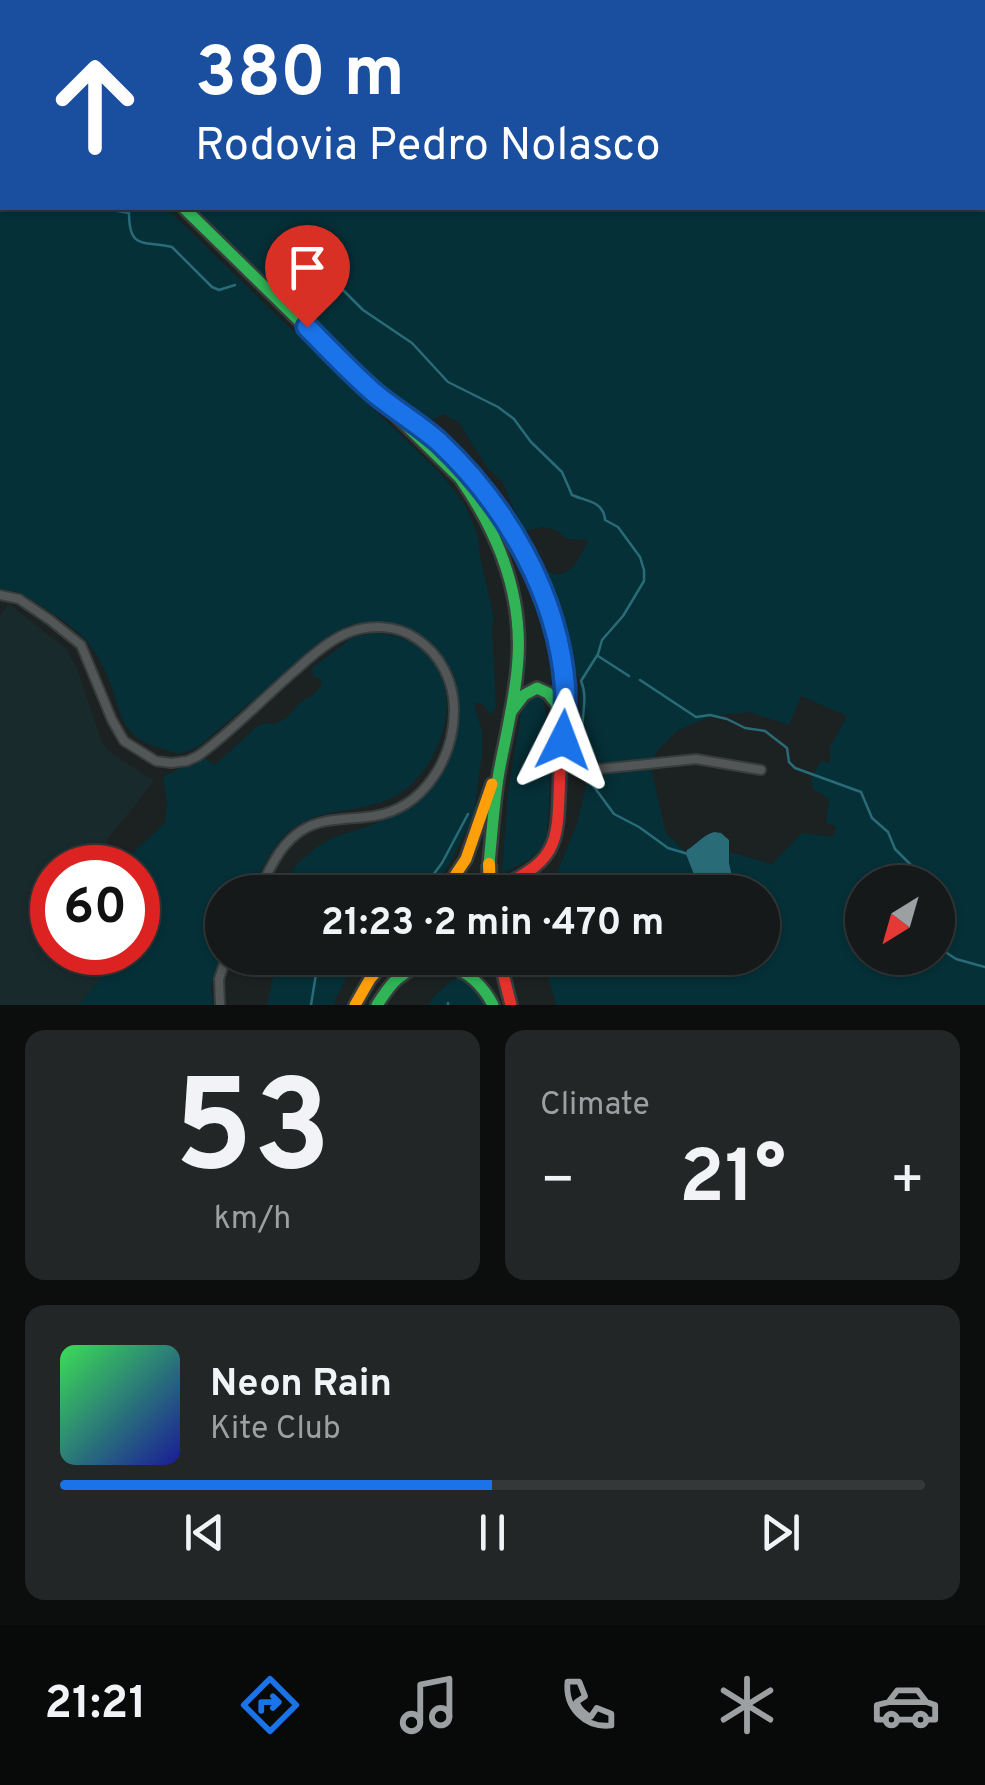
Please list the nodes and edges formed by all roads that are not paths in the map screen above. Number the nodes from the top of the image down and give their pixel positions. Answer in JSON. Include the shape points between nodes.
{"nodes":[{"id":1,"x":186,"y":210,"type":"edge"},
{"id":2,"x":376,"y":394,"type":"junction"},
{"id":3,"x":0,"y":594,"type":"edge"},
{"id":4,"x":512,"y":712,"type":"junction"},
{"id":5,"x":565,"y":715,"type":"junction"},
{"id":6,"x":720,"y":756,"type":"dead end"},
{"id":7,"x":501,"y":758,"type":"junction"},
{"id":8,"x":707,"y":760,"type":"junction"},
{"id":9,"x":560,"y":766,"type":"junction"},
{"id":10,"x":760,"y":770,"type":"dead end"},
{"id":11,"x":267,"y":875,"type":"edge"},
{"id":12,"x":455,"y":875,"type":"edge"},
{"id":13,"x":489,"y":875,"type":"edge"},
{"id":14,"x":521,"y":875,"type":"edge"},
{"id":15,"x":221,"y":975,"type":"edge"},
{"id":16,"x":373,"y":975,"type":"edge"},
{"id":17,"x":503,"y":975,"type":"edge"},
{"id":18,"x":356,"y":1004,"type":"edge"},
{"id":19,"x":220,"y":1005,"type":"edge"},
{"id":20,"x":377,"y":1005,"type":"edge"},
{"id":21,"x":493,"y":1005,"type":"edge"},
{"id":22,"x":511,"y":1005,"type":"edge"}],
"edges":[{"from":1,"to":2,"type":"main road"},
{"from":2,"to":4,"type":"main road","via":[[460,478],[500,547],[515,609]]},
{"from":2,"to":5,"type":"main road","via":[[461,465],[517,538],[558,638]]},
{"from":3,"to":11,"type":"street","via":[[81,645],[124,742],[156,761],[198,756],[310,658],[350,632],[400,630],[438,659],[454,696],[454,722],[448,753],[432,780],[384,814],[317,822],[300,831]]},
{"from":4,"to":5,"type":"main road","via":[[537,688]]},
{"from":4,"to":7,"type":"main road"},
{"from":5,"to":9,"type":"main road"},
{"from":6,"to":8,"type":"street"},
{"from":7,"to":12,"type":"main road"},
{"from":7,"to":13,"type":"main road","bridge":true},
{"from":8,"to":9,"type":"street"},
{"from":8,"to":10,"type":"street"},
{"from":9,"to":14,"type":"main road","via":[[558,830],[541,864]]},
{"from":15,"to":19,"type":"street"},
{"from":16,"to":18,"type":"main road"},
{"from":17,"to":22,"type":"main road"},
{"from":20,"to":21,"type":"main road","via":[[400,976],[438,964],[470,974]]}]}
